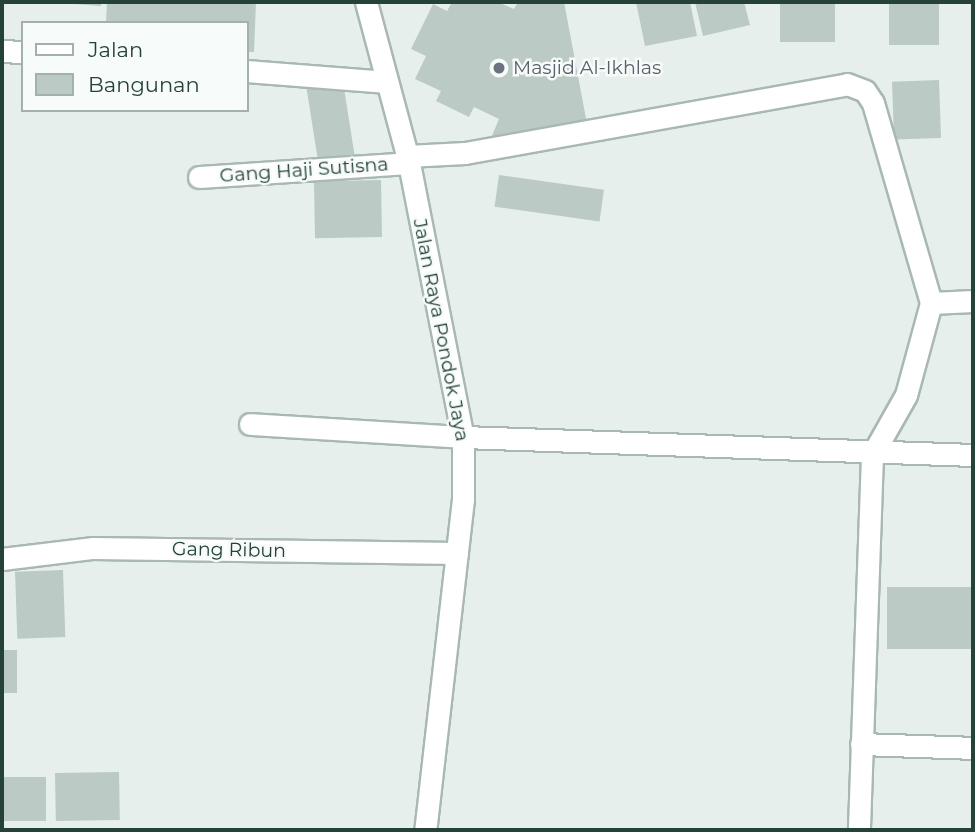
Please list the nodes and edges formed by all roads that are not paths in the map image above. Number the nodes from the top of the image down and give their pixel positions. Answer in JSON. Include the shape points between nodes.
{"nodes":[{"id":1,"x":366,"y":2,"type":"edge"},
{"id":2,"x":2,"y":51,"type":"edge"},
{"id":3,"x":21,"y":52,"type":"edge"},
{"id":4,"x":248,"y":71,"type":"edge"},
{"id":5,"x":387,"y":82,"type":"junction"},
{"id":6,"x":408,"y":159,"type":"junction"},
{"id":7,"x":199,"y":177,"type":"dead end"},
{"id":8,"x":973,"y":301,"type":"edge"},
{"id":9,"x":931,"y":303,"type":"junction"},
{"id":10,"x":250,"y":424,"type":"dead end"},
{"id":11,"x":463,"y":437,"type":"junction"},
{"id":12,"x":872,"y":454,"type":"junction"},
{"id":13,"x":973,"y":454,"type":"edge"},
{"id":14,"x":457,"y":553,"type":"junction"},
{"id":15,"x":2,"y":559,"type":"edge"},
{"id":16,"x":861,"y":744,"type":"junction"},
{"id":17,"x":973,"y":748,"type":"edge"},
{"id":18,"x":425,"y":830,"type":"edge"},
{"id":19,"x":859,"y":830,"type":"edge"}],
"edges":[{"from":1,"to":5,"type":"street","name":"Jalan Raya Pondok Jaya"},
{"from":2,"to":3,"type":"street"},
{"from":4,"to":5,"type":"street"},
{"from":5,"to":6,"type":"street","name":"Jalan Raya Pondok Jaya"},
{"from":6,"to":7,"type":"street","name":"Gang Haji Sutisna"},
{"from":6,"to":9,"type":"street","name":"Gang Haji Sutisna","via":[[465,153],[847,84],[857,86],[873,103]]},
{"from":6,"to":11,"type":"street","name":"Jalan Raya Pondok Jaya"},
{"from":8,"to":9,"type":"street"},
{"from":9,"to":12,"type":"street","via":[[906,395]]},
{"from":10,"to":11,"type":"street"},
{"from":11,"to":12,"type":"street"},
{"from":11,"to":14,"type":"street","name":"Jalan Raya Pondok Jaya"},
{"from":12,"to":13,"type":"street"},
{"from":12,"to":16,"type":"street"},
{"from":14,"to":15,"type":"street","name":"Gang Ribun","via":[[93,548]]},
{"from":14,"to":18,"type":"street","name":"Jalan Raya Pondok Jaya"},
{"from":16,"to":17,"type":"street"},
{"from":16,"to":19,"type":"street"}]}
